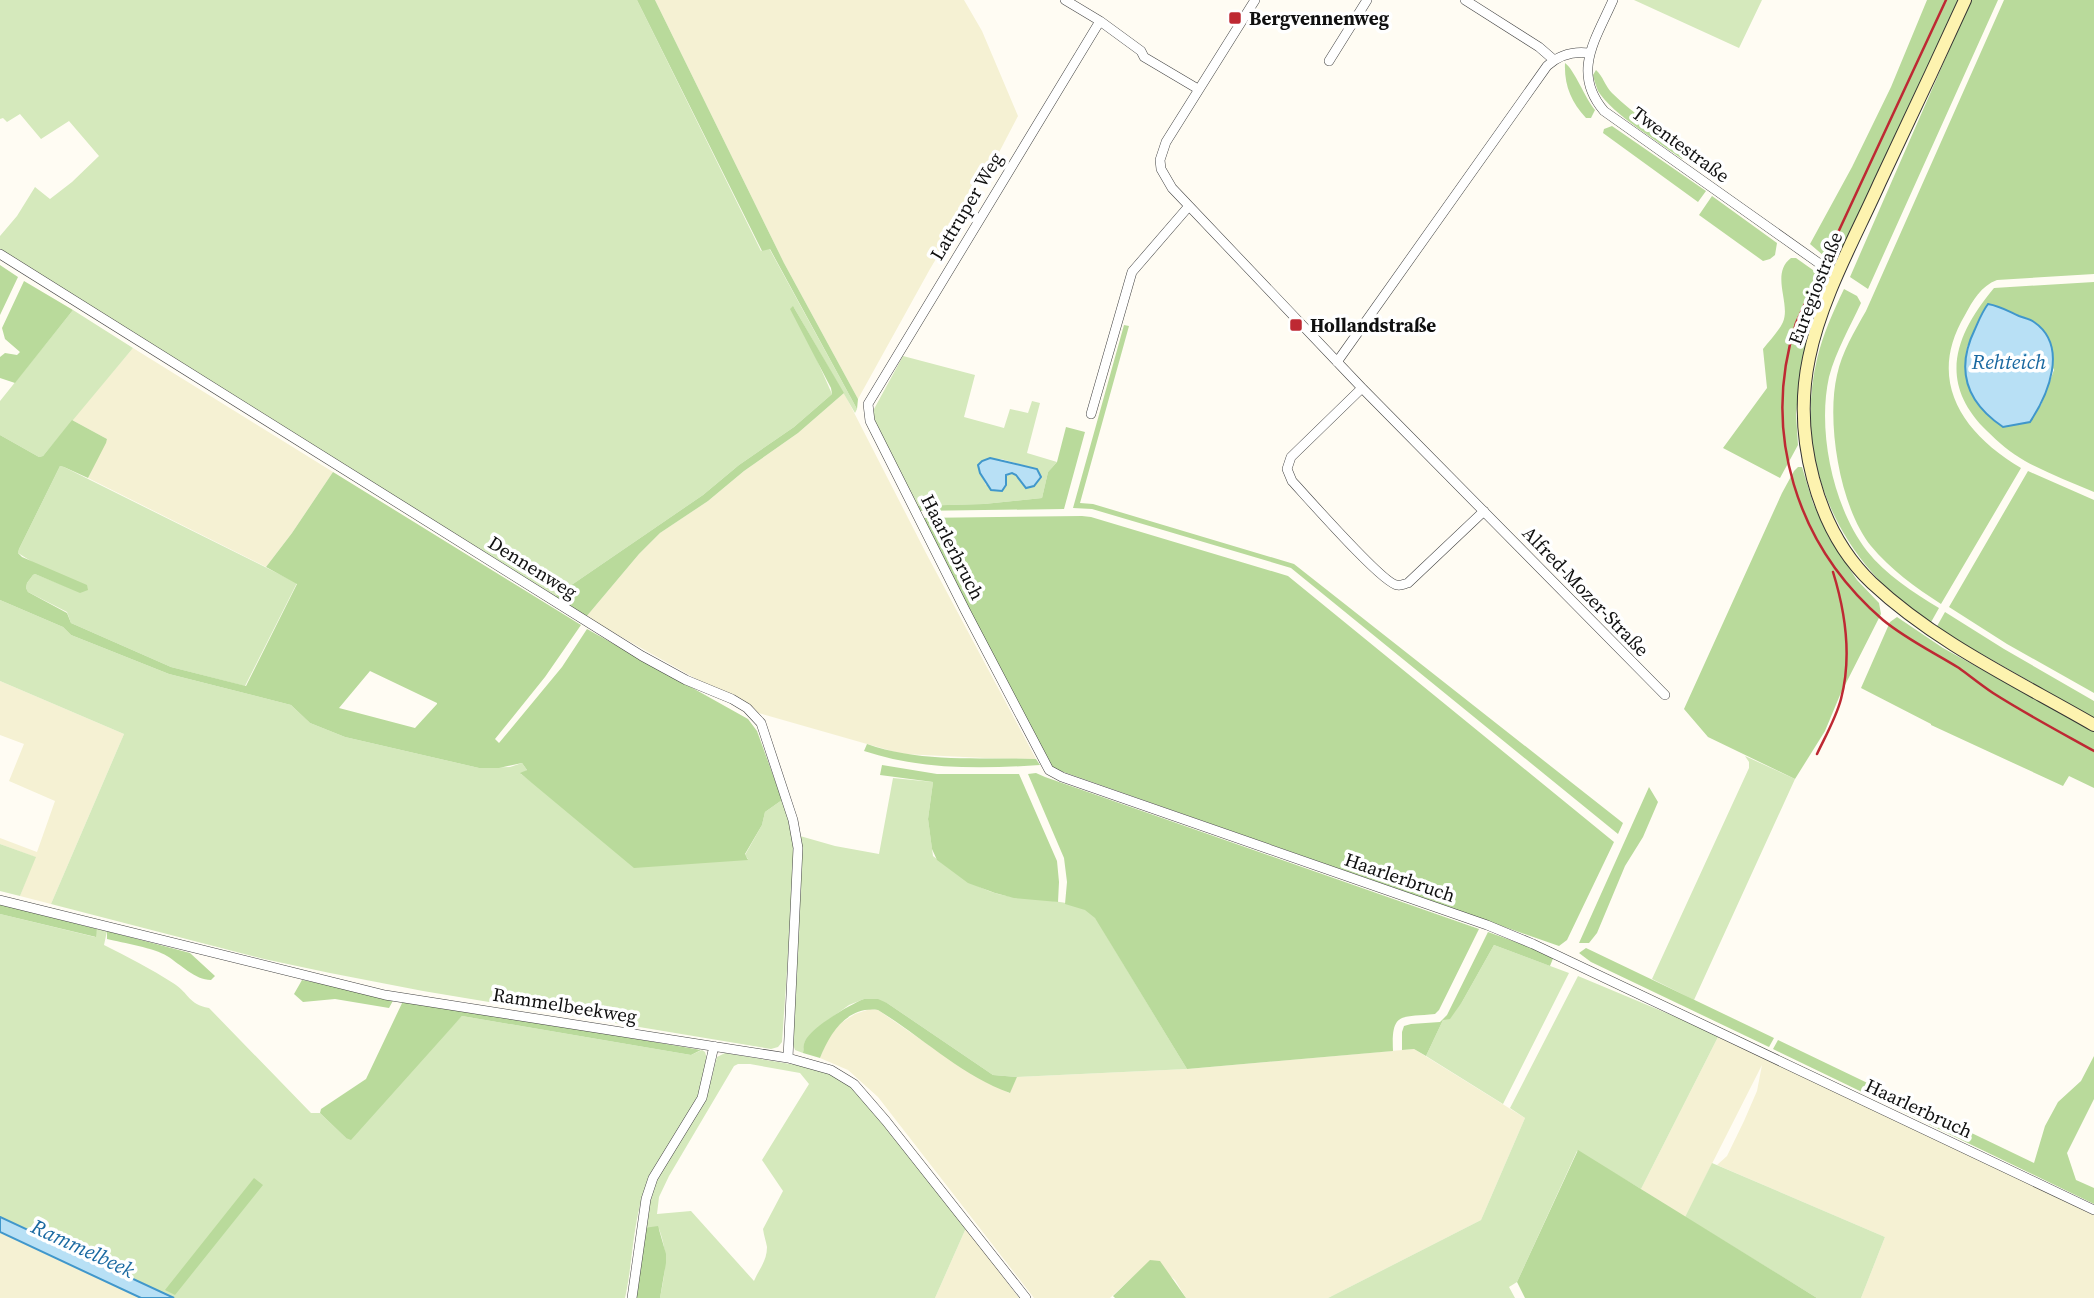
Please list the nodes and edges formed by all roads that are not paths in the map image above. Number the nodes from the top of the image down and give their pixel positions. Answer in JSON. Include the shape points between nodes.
{"nodes":[{"id":1,"x":1065,"y":0,"type":"edge"},
{"id":2,"x":1255,"y":0,"type":"edge"},
{"id":3,"x":1367,"y":0,"type":"edge"},
{"id":4,"x":1465,"y":0,"type":"edge"},
{"id":5,"x":1613,"y":0,"type":"edge"},
{"id":6,"x":1965,"y":0,"type":"edge"},
{"id":7,"x":1100,"y":21,"type":"junction"},
{"id":8,"x":1589,"y":53,"type":"junction"},
{"id":9,"x":1554,"y":60,"type":"junction"},
{"id":10,"x":1329,"y":61,"type":"dead end"},
{"id":11,"x":1198,"y":89,"type":"junction"},
{"id":12,"x":1189,"y":206,"type":"junction"},
{"id":13,"x":0,"y":254,"type":"edge"},
{"id":14,"x":1837,"y":276,"type":"junction"},
{"id":15,"x":1337,"y":362,"type":"junction"},
{"id":16,"x":1362,"y":388,"type":"junction"},
{"id":17,"x":867,"y":412,"type":"joint"},
{"id":18,"x":1091,"y":414,"type":"dead end"},
{"id":19,"x":1484,"y":511,"type":"junction"},
{"id":20,"x":1665,"y":695,"type":"dead end"},
{"id":21,"x":2094,"y":725,"type":"edge"},
{"id":22,"x":0,"y":900,"type":"edge"},
{"id":23,"x":714,"y":1046,"type":"junction"},
{"id":24,"x":788,"y":1058,"type":"junction"},
{"id":25,"x":2094,"y":1210,"type":"edge"},
{"id":26,"x":632,"y":1298,"type":"edge"},
{"id":27,"x":1026,"y":1298,"type":"edge"}],
"edges":[{"from":1,"to":7,"type":"street"},
{"from":2,"to":11,"type":"street","name":"Alfred-Mozer-Straße"},
{"from":3,"to":10,"type":"street"},
{"from":4,"to":9,"type":"street"},
{"from":5,"to":8,"type":"street","name":"Twentestraße"},
{"from":6,"to":14,"type":"main road","name":"Euregiostraße"},
{"from":7,"to":11,"type":"street","via":[[1144,57]]},
{"from":7,"to":17,"type":"street","name":"Lattruper Weg","via":[[869,399]]},
{"from":8,"to":9,"type":"street","via":[[1575,52]]},
{"from":8,"to":14,"type":"street","name":"Twentestraße","via":[[1587,78],[1604,111]]},
{"from":9,"to":15,"type":"street"},
{"from":11,"to":12,"type":"street","name":"Alfred-Mozer-Straße","via":[[1160,160],[1166,179]]},
{"from":12,"to":15,"type":"street","name":"Alfred-Mozer-Straße"},
{"from":12,"to":18,"type":"street","via":[[1132,272]]},
{"from":13,"to":24,"type":"street","name":"Dennenweg","via":[[642,656],[747,708],[761,723],[798,848]]},
{"from":14,"to":21,"type":"main road","name":"Euregiostraße","via":[[1808,358],[1805,389],[1812,481],[1829,521],[1852,561],[1918,622]]},
{"from":15,"to":16,"type":"street","name":"Alfred-Mozer-Straße"},
{"from":16,"to":19,"type":"street","name":"Alfred-Mozer-Straße"},
{"from":16,"to":19,"type":"street","via":[[1291,457],[1287,469],[1292,481],[1364,557],[1390,582],[1408,583]]},
{"from":17,"to":25,"type":"street","name":"Haarlerbruch","via":[[965,610],[1055,775],[1534,944]]},
{"from":19,"to":20,"type":"street","name":"Alfred-Mozer-Straße"},
{"from":22,"to":23,"type":"street","name":"Rammelbeekweg","via":[[385,995]]},
{"from":23,"to":24,"type":"street","name":"Rammelbeekweg"},
{"from":23,"to":26,"type":"street","via":[[702,1098],[653,1178],[646,1199]]},
{"from":24,"to":27,"type":"street","name":"Rammelbeekweg","via":[[831,1070],[854,1084]]}]}
